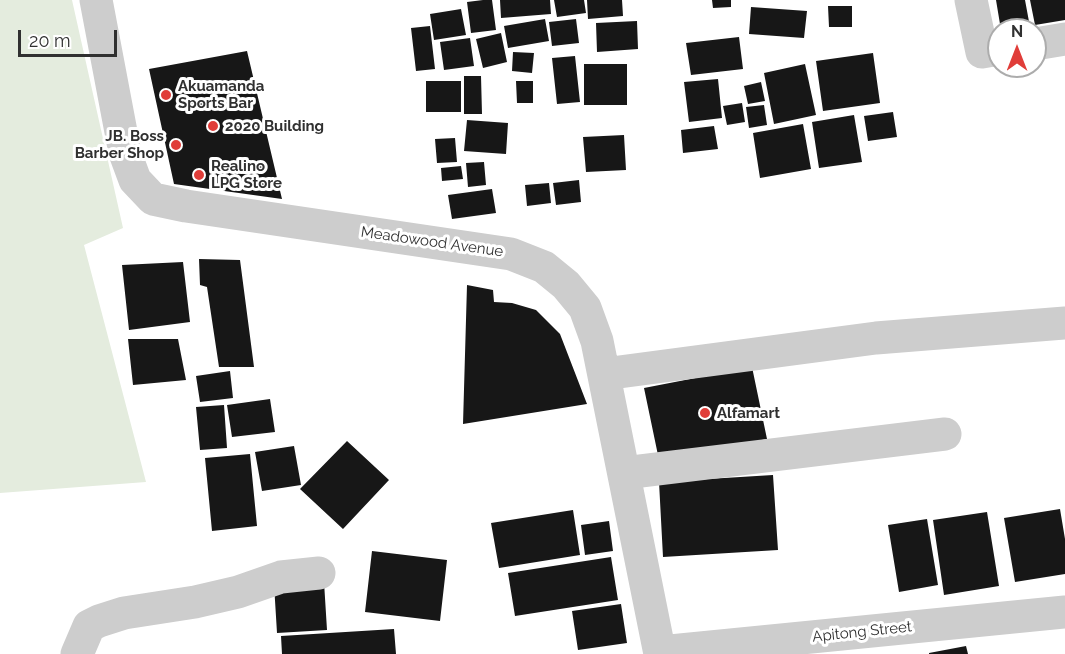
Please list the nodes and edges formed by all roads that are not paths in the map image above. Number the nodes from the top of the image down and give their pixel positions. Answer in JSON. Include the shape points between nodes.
{"nodes":[{"id":1,"x":96,"y":0,"type":"edge"},
{"id":2,"x":971,"y":0,"type":"edge"},
{"id":3,"x":1065,"y":39,"type":"edge"},
{"id":4,"x":1047,"y":42,"type":"edge"},
{"id":5,"x":987,"y":51,"type":"edge"},
{"id":6,"x":1065,"y":324,"type":"edge"},
{"id":7,"x":604,"y":374,"type":"junction"},
{"id":8,"x":945,"y":434,"type":"dead end"},
{"id":9,"x":624,"y":472,"type":"junction"},
{"id":10,"x":319,"y":573,"type":"dead end"},
{"id":11,"x":1065,"y":612,"type":"edge"},
{"id":12,"x":876,"y":642,"type":"edge"},
{"id":13,"x":660,"y":653,"type":"edge"},
{"id":14,"x":77,"y":654,"type":"edge"}],
"edges":[{"from":1,"to":7,"type":"street","name":"Meadowood Avenue","via":[[125,153],[135,180],[153,199],[511,254],[544,267],[585,308]]},
{"from":2,"to":5,"type":"street","via":[[982,52]]},
{"from":3,"to":4,"type":"street"},
{"from":6,"to":7,"type":"street","via":[[876,338]]},
{"from":7,"to":9,"type":"street","name":"Meadowood Avenue"},
{"from":8,"to":9,"type":"street"},
{"from":9,"to":13,"type":"street","name":"Meadowood Avenue"},
{"from":10,"to":14,"type":"street","via":[[280,577],[206,600],[124,613],[99,621],[88,626]]},
{"from":11,"to":12,"type":"street","name":"Apitong Street"},
{"from":12,"to":13,"type":"street","name":"Apitong Street"}]}
